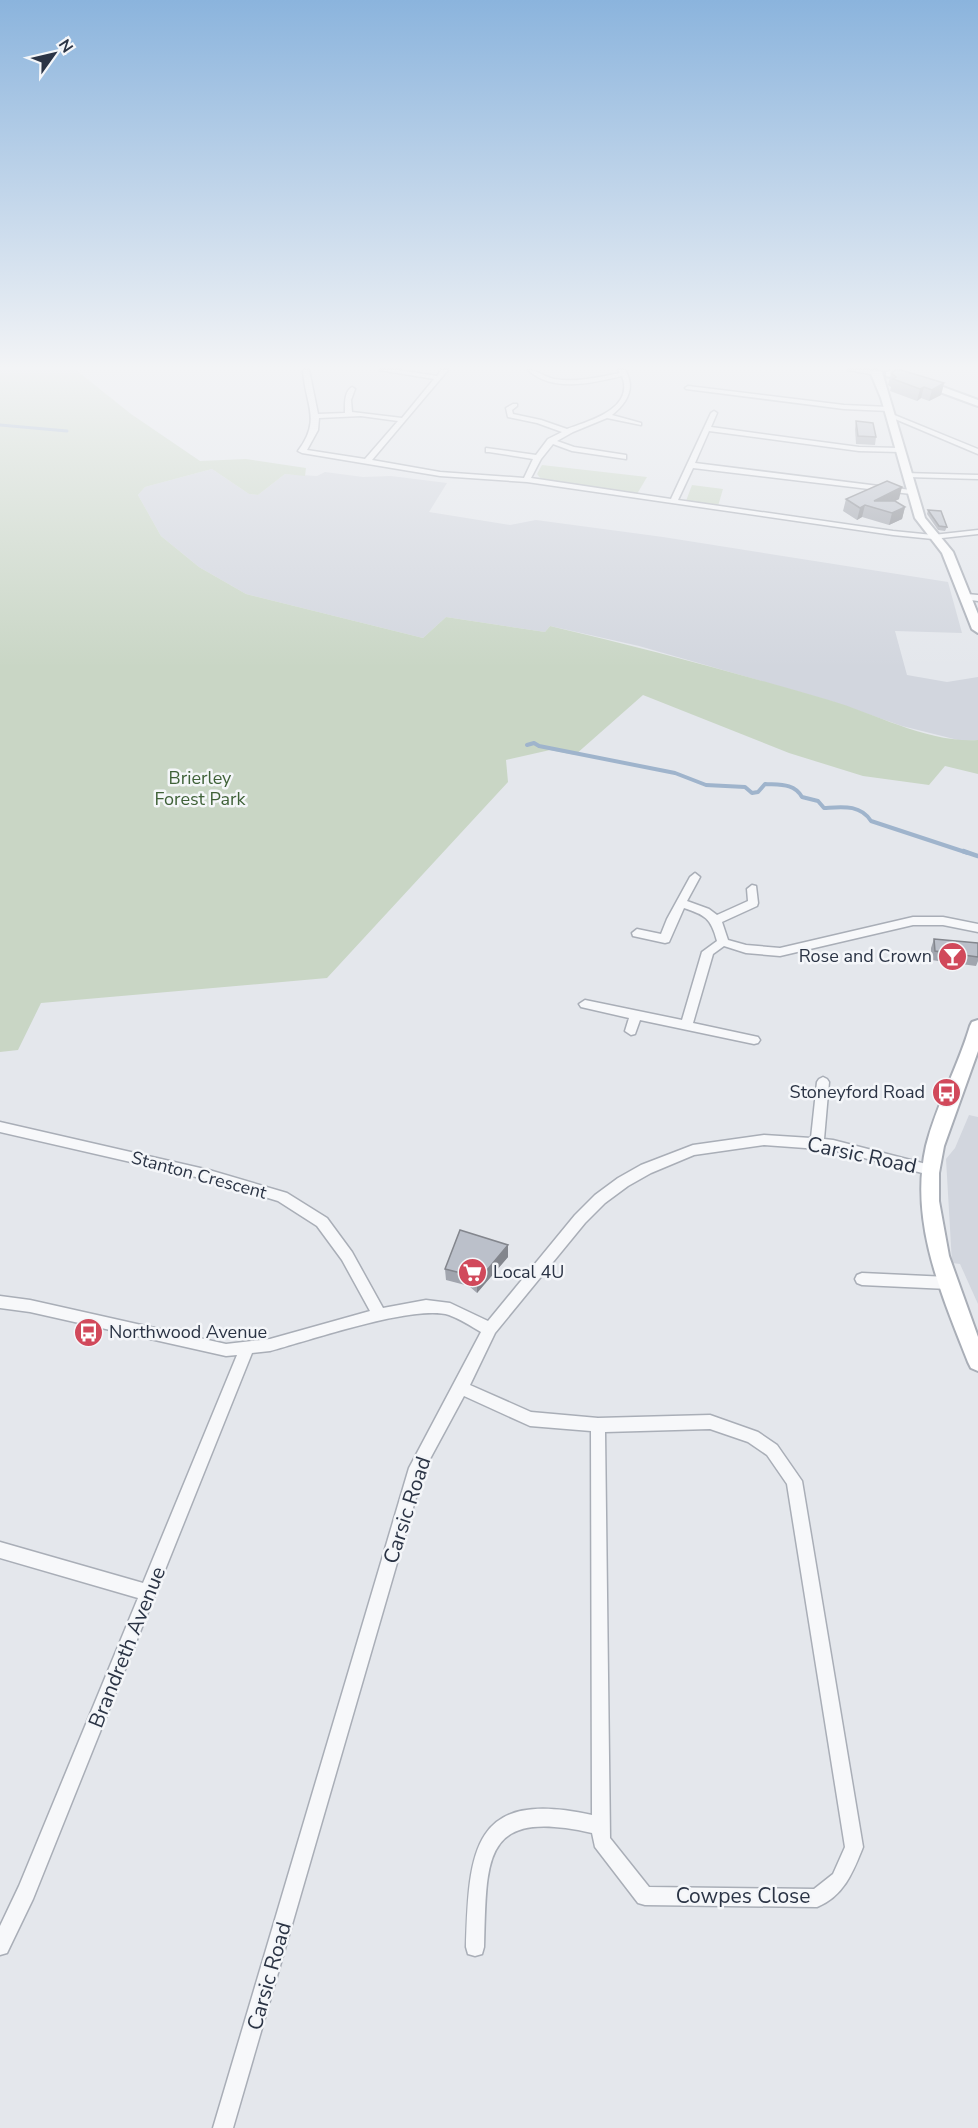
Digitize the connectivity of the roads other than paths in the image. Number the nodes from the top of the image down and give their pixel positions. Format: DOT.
graph roads {
  1 [pos="414,469"];
  2 [pos="532,469"];
  3 [pos="688,469"];
  4 [pos="725,469"];
  5 [pos="905,469"];
  6 [pos="907,476"];
  7 [pos="978,477"];
  8 [pos="527,480"];
  9 [pos="912,492"];
  10 [pos="674,501"];
  11 [pos="978,532"];
  12 [pos="933,537"];
  13 [pos="973,598"];
  14 [pos="978,629"];
  15 [pos="694,877"];
  16 [pos="752,889"];
  17 [pos="681,903"];
  18 [pos="717,920"];
  19 [pos="978,928"];
  20 [pos="637,933"];
  21 [pos="723,942"];
  22 [pos="585,1004"];
  23 [pos="636,1014"];
  24 [pos="687,1025"];
  25 [pos="978,1026"];
  26 [pos="631,1031"];
  27 [pos="754,1040"];
  28 [pos="823,1082"];
  29 [pos="0,1127"];
  30 [pos="816,1143"];
  31 [pos="930,1170"];
  32 [pos="862,1279"];
  33 [pos="948,1283"];
  34 [pos="0,1302"];
  35 [pos="379,1315"];
  36 [pos="490,1329"];
  37 [pos="248,1346"];
  38 [pos="978,1362"];
  39 [pos="461,1388"];
  40 [pos="598,1425"];
  41 [pos="0,1550"];
  42 [pos="149,1593"];
  43 [pos="601,1826"];
  44 [pos="0,1946"];
  45 [pos="475,1947"];
  46 [pos="223,2128"];
  1 -- 8 [label="street"];
  2 -- 8 [label="street"];
  3 -- 10 [label="street"];
  4 -- 9 [label="street"];
  5 -- 6 [label="main road"];
  6 -- 7 [label="street"];
  6 -- 9 [label="main road"];
  8 -- 10 [label="street"];
  9 -- 12 [label="main road"];
  10 -- 12 [label="street"];
  11 -- 12 [label="street"];
  12 -- 13 [label="main road"];
  13 -- 14 [label="main road"];
  15 -- 17 [label="street"];
  16 -- 18 [label="street"];
  17 -- 18 [label="street"];
  17 -- 20 [label="street"];
  18 -- 21 [label="street"];
  19 -- 21 [label="street"];
  21 -- 24 [label="street"];
  22 -- 23 [label="street"];
  23 -- 24 [label="street"];
  23 -- 26 [label="street"];
  24 -- 27 [label="street"];
  25 -- 31 [label="main road"];
  28 -- 30 [label="street"];
  29 -- 35 [label="street, Stanton Crescent"];
  30 -- 31 [label="street, Carsic Road"];
  30 -- 36 [label="street, Carsic Road"];
  31 -- 33 [label="main road"];
  32 -- 33 [label="street"];
  33 -- 38 [label="main road"];
  34 -- 37 [label="street"];
  35 -- 36 [label="street"];
  35 -- 37 [label="street"];
  36 -- 39 [label="street, Carsic Road"];
  37 -- 42 [label="street, Brandreth Avenue"];
  39 -- 40 [label="street, Cowpes Close"];
  39 -- 46 [label="street, Carsic Road"];
  40 -- 43 [label="street, Cowpes Close"];
  40 -- 43 [label="street, Cowpes Close"];
  41 -- 42 [label="street"];
  42 -- 44 [label="street, Brandreth Avenue"];
  43 -- 45 [label="street"];
}
